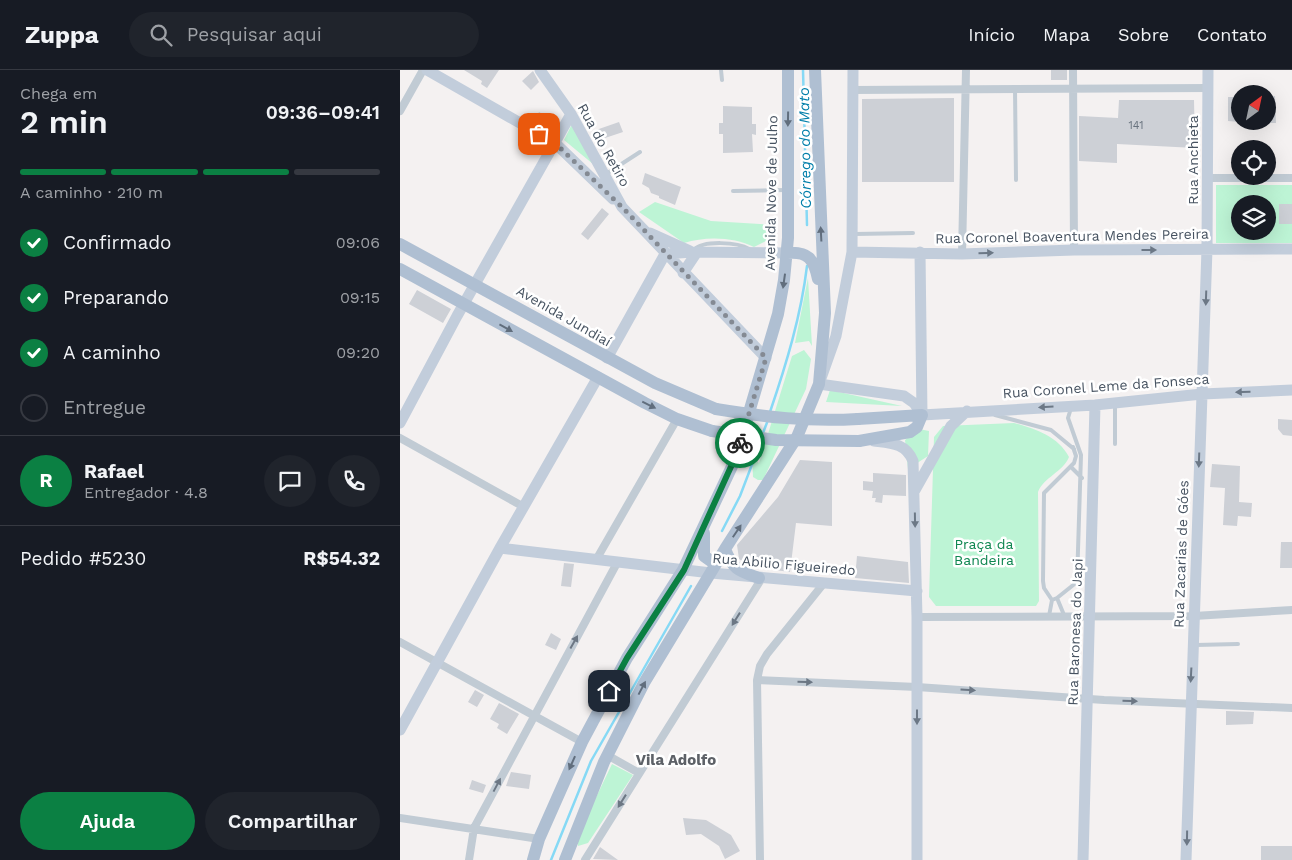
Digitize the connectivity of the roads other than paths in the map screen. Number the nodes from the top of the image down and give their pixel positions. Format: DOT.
graph roads {
  1 [pos="422,70"];
  2 [pos="427,70"];
  3 [pos="540,70"];
  4 [pos="720,70"];
  5 [pos="788,70"];
  6 [pos="814,70"];
  7 [pos="853,70"];
  8 [pos="966,70"];
  9 [pos="1073,70"];
  10 [pos="1208,70"];
  11 [pos="722,80"];
  12 [pos="1073,88"];
  13 [pos="1208,88"];
  14 [pos="966,89"];
  15 [pos="1015,89"];
  16 [pos="853,90"];
  17 [pos="400,111"];
  18 [pos="570,114"];
  19 [pos="555,143"];
  20 [pos="640,152"];
  21 [pos="604,175"];
  22 [pos="1208,178"];
  23 [pos="1292,178"];
  24 [pos="1016,180"];
  25 [pos="787,190"];
  26 [pos="733,191"];
  27 [pos="622,207"];
  28 [pos="646,232"];
  29 [pos="913,233"];
  30 [pos="853,234"];
  31 [pos="400,244"];
  32 [pos="1208,249"];
  33 [pos="1292,249"];
  34 [pos="1074,250"];
  35 [pos="695,252"];
  36 [pos="852,252"];
  37 [pos="920,252"];
  38 [pos="787,253"];
  39 [pos="665,254"];
  40 [pos="962,254"];
  41 [pos="400,269"];
  42 [pos="683,273"];
  43 [pos="475,284"];
  44 [pos="464,304"];
  45 [pos="825,313"];
  46 [pos="607,358"];
  47 [pos="766,358"];
  48 [pos="598,377"];
  49 [pos="819,384"];
  50 [pos="1292,390"];
  51 [pos="1202,394"];
  52 [pos="1115,402"];
  53 [pos="1095,405"];
  54 [pos="1072,406"];
  55 [pos="982,410"];
  56 [pos="968,411"];
  57 [pos="922,415"];
  58 [pos="677,419"];
  59 [pos="400,423"];
  60 [pos="400,438"];
  61 [pos="864,440"];
  62 [pos="1115,444"];
  63 [pos="1073,447"];
  64 [pos="1082,455"];
  65 [pos="1071,467"];
  66 [pos="1082,478"];
  67 [pos="915,490"];
  68 [pos="524,507"];
  69 [pos="704,526"];
  70 [pos="500,548"];
  71 [pos="725,549"];
  72 [pos="596,560"];
  73 [pos="718,561"];
  74 [pos="617,563"];
  75 [pos="684,570"];
  76 [pos="711,573"];
  77 [pos="761,578"];
  78 [pos="824,583"];
  79 [pos="917,591"];
  80 [pos="1055,599"];
  81 [pos="1292,610"];
  82 [pos="1064,615"];
  83 [pos="1049,616"];
  84 [pos="1090,616"];
  85 [pos="1194,616"];
  86 [pos="917,617"];
  87 [pos="400,642"];
  88 [pos="1238,644"];
  89 [pos="1193,645"];
  90 [pos="438,662"];
  91 [pos="757,680"];
  92 [pos="917,687"];
  93 [pos="1088,698"];
  94 [pos="1190,702"];
  95 [pos="1292,708"];
  96 [pos="534,716"];
  97 [pos="400,730"];
  98 [pos="582,742"];
  99 [pos="607,755"];
  100 [pos="639,772"];
  101 [pos="400,818"];
  102 [pos="474,828"];
  103 [pos="539,839"];
  104 [pos="469,860"];
  105 [pos="533,860"];
  106 [pos="565,860"];
  107 [pos="585,860"];
  108 [pos="760,860"];
  109 [pos="917,860"];
  110 [pos="1083,860"];
  111 [pos="1186,860"];
  1 -- 17 [label="street"];
  2 -- 19 [label="street"];
  3 -- 18 [label="street, Rua do Retiro"];
  4 -- 11 [label="lane"];
  5 -- 25 [label="main road, Avenida Nove de Julho, one-way"];
  45 -- 6 [label="main road, one-way"];
  7 -- 16 [label="street"];
  8 -- 14 [label="street"];
  9 -- 12 [label="street"];
  10 -- 13 [label="street, Rua Anchieta"];
  12 -- 13 [label="street"];
  12 -- 15 [label="street"];
  12 -- 34 [label="street"];
  13 -- 22 [label="street, Rua Anchieta"];
  14 -- 15 [label="street"];
  14 -- 16 [label="street"];
  14 -- 40 [label="street"];
  15 -- 24 [label="lane"];
  16 -- 30 [label="street"];
  18 -- 19 [label="street"];
  18 -- 21 [label="street, Rua do Retiro"];
  19 -- 27 [label="street"];
  19 -- 43 [label="street"];
  20 -- 21 [label="lane"];
  21 -- 27 [label="street, Rua do Retiro"];
  22 -- 23 [label="street"];
  22 -- 32 [label="street, Rua Anchieta"];
  25 -- 26 [label="lane"];
  25 -- 38 [label="main road, Avenida Nove de Julho"];
  27 -- 28 [label="street, Rua do Retiro"];
  28 -- 35 [label="street, Rua do Retiro"];
  28 -- 39 [label="street, Rua do Retiro"];
  29 -- 30 [label="lane"];
  30 -- 36 [label="street"];
  31 -- 43 [label="main road, Avenida Jundiaí"];
  32 -- 33 [label="street, Rua Coronel Boaventura Mendes Pereira"];
  34 -- 32 [label="street, Rua Coronel Boaventura Mendes Pereira, one-way"];
  32 -- 51 [label="street, Rua Zacarias de Góes, one-way"];
  40 -- 34 [label="street, Rua Coronel Boaventura Mendes Pereira, one-way"];
  35 -- 38 [label="street"];
  35 -- 39 [label="street"];
  35 -- 42 [label="street"];
  36 -- 37 [label="street, Rua Coronel Boaventura Mendes Pereira"];
  36 -- 49 [label="street"];
  37 -- 40 [label="street, Rua Coronel Boaventura Mendes Pereira"];
  37 -- 57 [label="street"];
  38 -- 45 [label="main road"];
  38 -- 47 [label="main road, Avenida Nove de Julho, one-way"];
  39 -- 42 [label="street, Rua do Retiro"];
  39 -- 46 [label="street"];
  41 -- 44 [label="main road"];
  42 -- 47 [label="street, Rua do Retiro"];
  43 -- 44 [label="street"];
  43 -- 46 [label="main road, Avenida Jundiaí"];
  44 -- 48 [label="main road, one-way"];
  44 -- 59 [label="street"];
  45 -- 49 [label="main road"];
  46 -- 57 [label="main road, Avenida Jundiaí, bridge"];
  47 -- 69 [label="main road, Avenida Nove de Julho"];
  48 -- 58 [label="main road, one-way"];
  48 -- 68 [label="street"];
  49 -- 57 [label="street"];
  71 -- 49 [label="main road, one-way"];
  50 -- 51 [label="street, Rua Coronel Leme da Fonseca, one-way"];
  51 -- 52 [label="street, Rua Coronel Leme da Fonseca"];
  51 -- 85 [label="street, Rua Zacarias de Góes, one-way"];
  52 -- 53 [label="street, Rua Coronel Leme da Fonseca"];
  52 -- 62 [label="lane"];
  53 -- 54 [label="street, Rua Coronel Leme da Fonseca"];
  53 -- 84 [label="street, Rua Baronesa do Japi"];
  54 -- 55 [label="street, Rua Coronel Leme da Fonseca, one-way"];
  54 -- 64 [label="lane"];
  55 -- 56 [label="street, Rua Coronel Leme da Fonseca"];
  55 -- 63 [label="lane"];
  56 -- 57 [label="street, Rua Coronel Leme da Fonseca"];
  56 -- 67 [label="street"];
  57 -- 61 [label="main road"];
  58 -- 61 [label="main road, bridge"];
  58 -- 72 [label="street"];
  60 -- 68 [label="street"];
  61 -- 67 [label="street"];
  63 -- 64 [label="lane"];
  63 -- 65 [label="lane"];
  64 -- 66 [label="lane"];
  65 -- 66 [label="lane"];
  65 -- 80 [label="lane"];
  66 -- 80 [label="lane"];
  67 -- 79 [label="street, one-way"];
  68 -- 70 [label="street"];
  69 -- 73 [label="main road"];
  69 -- 75 [label="main road, Avenida Nove de Julho"];
  70 -- 72 [label="street, Rua Abilio Figueiredo"];
  70 -- 90 [label="street"];
  71 -- 73 [label="main road"];
  71 -- 77 [label="main road"];
  72 -- 74 [label="street, Rua Abilio Figueiredo"];
  73 -- 76 [label="main road"];
  74 -- 75 [label="street, Rua Abilio Figueiredo"];
  96 -- 74 [label="street, one-way"];
  75 -- 76 [label="street, Rua Abilio Figueiredo"];
  75 -- 98 [label="main road, Avenida Nove de Julho"];
  76 -- 77 [label="street, Rua Abilio Figueiredo"];
  99 -- 76 [label="main road, one-way"];
  77 -- 78 [label="street, Rua Abilio Figueiredo"];
  77 -- 100 [label="street, one-way"];
  78 -- 79 [label="street, Rua Abilio Figueiredo"];
  78 -- 91 [label="street"];
  79 -- 86 [label="street"];
  80 -- 82 [label="lane"];
  80 -- 83 [label="lane"];
  81 -- 85 [label="street"];
  82 -- 83 [label="street"];
  82 -- 84 [label="street"];
  83 -- 86 [label="street"];
  84 -- 85 [label="street"];
  84 -- 93 [label="street, Rua Baronesa do Japi"];
  85 -- 89 [label="street, Rua Zacarias de Góes"];
  86 -- 92 [label="street"];
  87 -- 90 [label="street"];
  88 -- 89 [label="lane"];
  89 -- 94 [label="street, Rua Zacarias de Góes, one-way"];
  90 -- 96 [label="street"];
  90 -- 97 [label="street"];
  91 -- 92 [label="street, one-way"];
  91 -- 108 [label="street"];
  92 -- 93 [label="street, one-way"];
  92 -- 109 [label="street, one-way"];
  93 -- 94 [label="street, one-way"];
  93 -- 110 [label="street, Rua Baronesa do Japi"];
  94 -- 95 [label="street"];
  94 -- 111 [label="street, Rua Zacarias de Góes, one-way"];
  96 -- 98 [label="street"];
  102 -- 96 [label="street, one-way"];
  98 -- 103 [label="main road, Avenida Nove de Julho, one-way"];
  99 -- 100 [label="street"];
  99 -- 106 [label="main road"];
  100 -- 107 [label="street, one-way"];
  101 -- 102 [label="street"];
  102 -- 103 [label="street"];
  102 -- 104 [label="street"];
  103 -- 105 [label="main road, Avenida Nove de Julho"];
}
